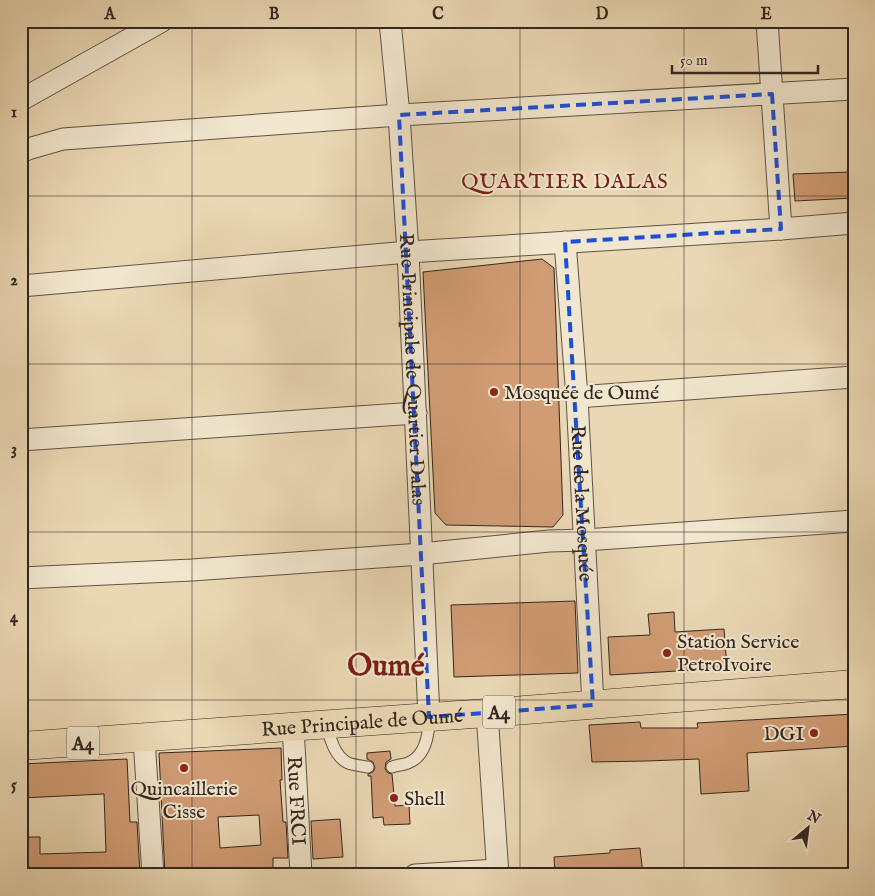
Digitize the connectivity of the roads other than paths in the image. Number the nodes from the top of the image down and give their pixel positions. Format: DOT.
graph roads {
  1 [pos="162,21"];
  2 [pos="390,21"];
  3 [pos="767,21"];
  4 [pos="854,89"];
  5 [pos="772,94"];
  6 [pos="21,100"];
  7 [pos="399,115"];
  8 [pos="21,152"];
  9 [pos="854,223"];
  10 [pos="781,229"];
  11 [pos="565,242"];
  12 [pos="408,252"];
  13 [pos="21,286"];
  14 [pos="854,377"];
  15 [pos="577,397"];
  16 [pos="416,413"];
  17 [pos="21,440"];
  18 [pos="854,521"];
  19 [pos="585,540"];
  20 [pos="421,554"];
  21 [pos="21,578"];
  22 [pos="854,684"];
  23 [pos="593,705"];
  24 [pos="487,713"];
  25 [pos="429,717"];
  26 [pos="327,724"];
  27 [pos="293,726"];
  28 [pos="144,738"];
  29 [pos="21,746"];
  30 [pos="368,767"];
  31 [pos="392,767"];
  32 [pos="498,872"];
  33 [pos="153,875"];
  34 [pos="301,875"];
  35 [pos="415,875"];
  1 -- 6 [label="street"];
  2 -- 7 [label="street, Rue Principale de Quartier Dalas"];
  3 -- 5 [label="street"];
  4 -- 5 [label="street"];
  5 -- 7 [label="street"];
  5 -- 10 [label="street"];
  7 -- 8 [label="street"];
  7 -- 12 [label="street, Rue Principale de Quartier Dalas"];
  9 -- 10 [label="street"];
  10 -- 11 [label="street"];
  11 -- 12 [label="street"];
  11 -- 15 [label="street, Rue de la Mosquée"];
  12 -- 13 [label="street"];
  12 -- 16 [label="street, Rue Principale de Quartier Dalas"];
  14 -- 15 [label="street"];
  15 -- 19 [label="street, Rue de la Mosquée"];
  16 -- 17 [label="street"];
  16 -- 20 [label="street, Rue Principale de Quartier Dalas"];
  18 -- 19 [label="street"];
  19 -- 20 [label="street"];
  19 -- 23 [label="street, Rue de la Mosquée"];
  20 -- 21 [label="street"];
  20 -- 25 [label="street, Rue Principale de Quartier Dalas"];
  22 -- 23 [label="main road, Rue Principale de Oumé / A4"];
  23 -- 24 [label="main road, Rue Principale de Oumé / A4"];
  24 -- 25 [label="main road, Rue Principale de Oumé / A4"];
  24 -- 32 [label="street"];
  25 -- 26 [label="main road, Rue Principale de Oumé / A4"];
  25 -- 31 [label="lane"];
  26 -- 27 [label="main road, Rue Principale de Oumé / A4"];
  26 -- 30 [label="lane"];
  27 -- 28 [label="main road, Rue Principale de Oumé / A4"];
  27 -- 34 [label="street, Rue FRCI"];
  28 -- 29 [label="main road, Rue Principale de Oumé / A4"];
  28 -- 33 [label="street"];
  32 -- 35 [label="street"];
}
